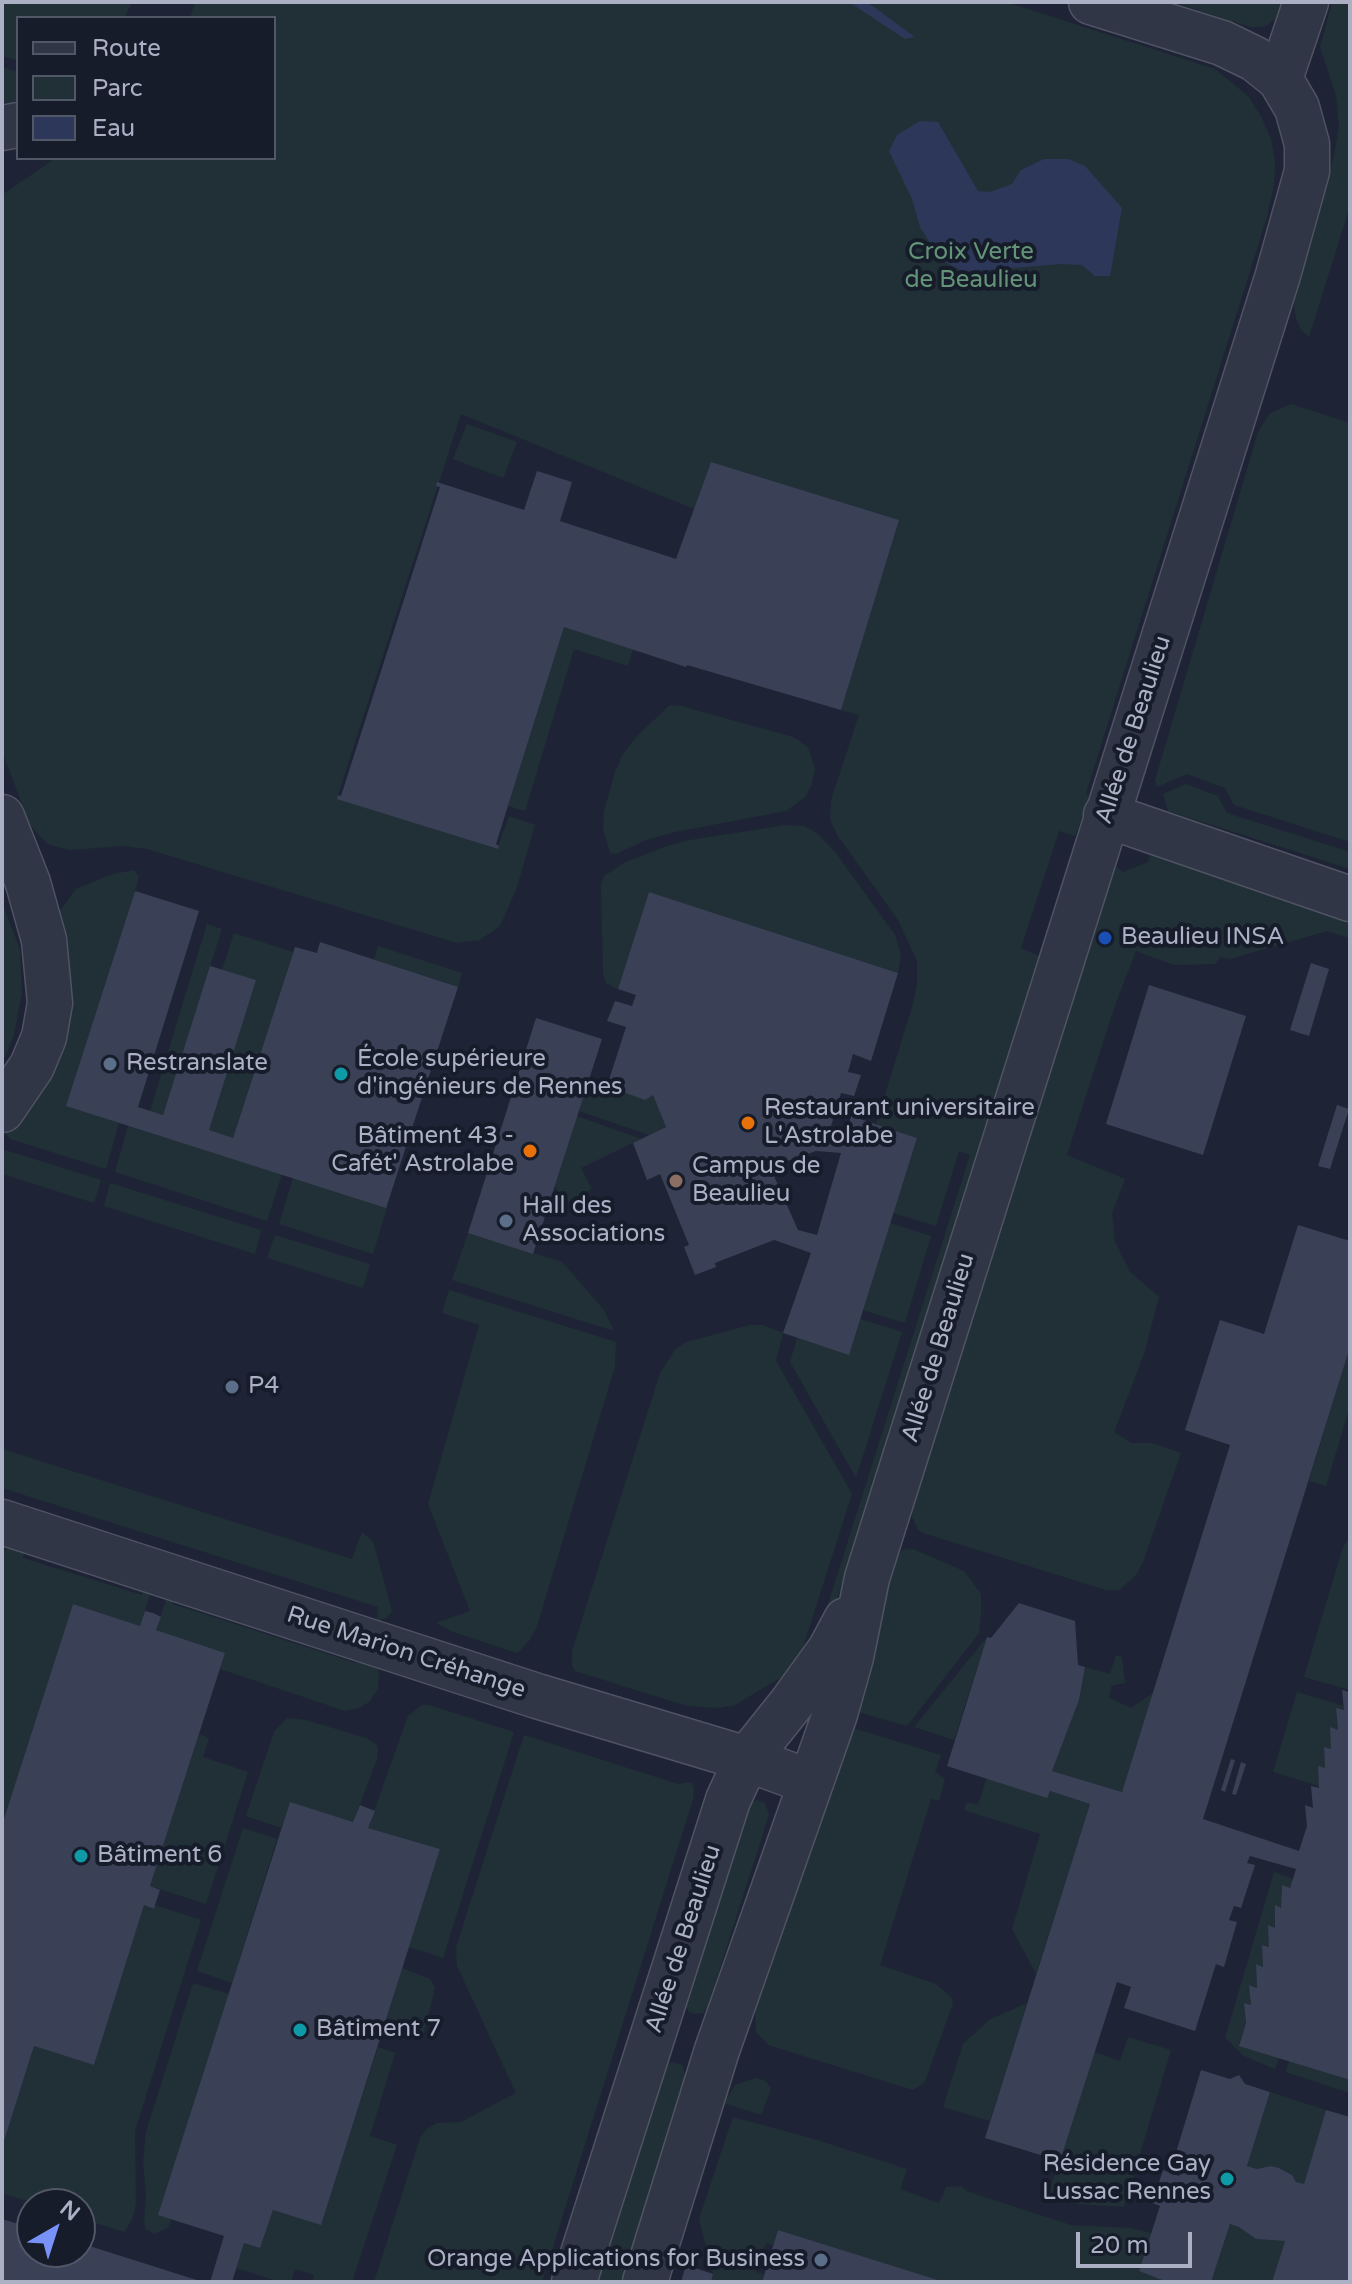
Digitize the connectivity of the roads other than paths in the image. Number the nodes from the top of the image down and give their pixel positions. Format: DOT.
graph roads {
  1 [pos="1091,2"];
  2 [pos="1306,2"];
  3 [pos="1280,79"];
  4 [pos="1106,815"];
  5 [pos="2,817"];
  6 [pos="1350,899"];
  7 [pos="2,1110"];
  8 [pos="2,1522"];
  9 [pos="867,1578"];
  10 [pos="747,1759"];
  11 [pos="810,1782"];
  12 [pos="574,2282"];
  13 [pos="645,2282"];
  1 -- 3 [label="street, Allée de Beaulieu"];
  2 -- 3 [label="street"];
  3 -- 4 [label="street, Allée de Beaulieu"];
  4 -- 6 [label="street"];
  4 -- 9 [label="street, Allée de Beaulieu"];
  5 -- 7 [label="street"];
  8 -- 10 [label="street, Rue Marion Créhange"];
  9 -- 10 [label="street, Allée de Beaulieu"];
  9 -- 11 [label="street, Allée de Beaulieu"];
  10 -- 11 [label="street, Rue Marion Créhange"];
  10 -- 12 [label="street, Allée de Beaulieu"];
  11 -- 13 [label="street, Allée de Beaulieu"];
}
